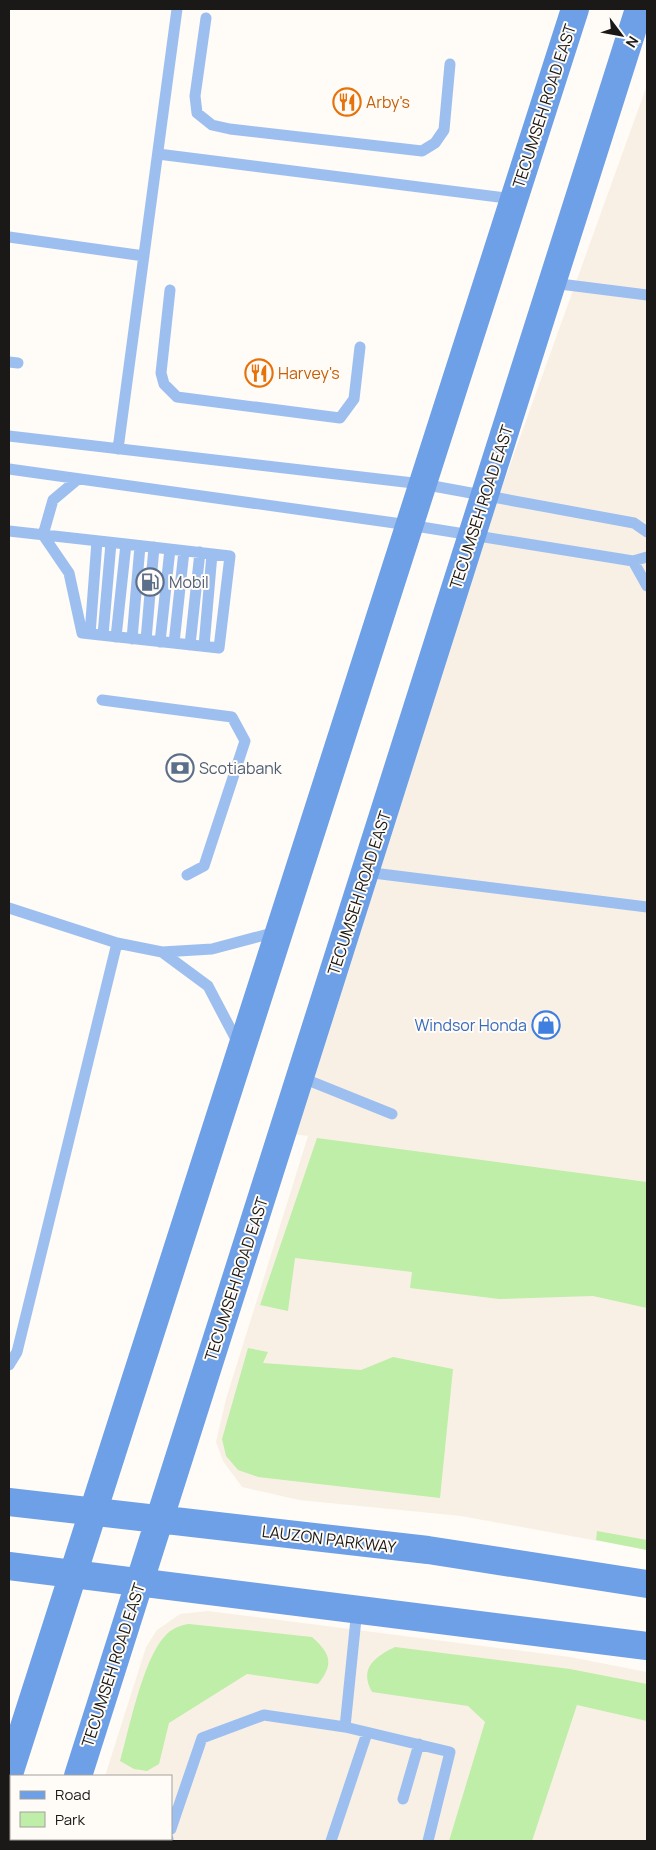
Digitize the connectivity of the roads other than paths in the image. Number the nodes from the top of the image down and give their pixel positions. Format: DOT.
graph roads {
  1 [pos="177,9"];
  2 [pos="575,9"];
  3 [pos="639,9"];
  4 [pos="206,18"];
  5 [pos="450,64"];
  6 [pos="158,154"];
  7 [pos="514,199"];
  8 [pos="9,237"];
  9 [pos="144,256"];
  10 [pos="552,282"];
  11 [pos="170,290"];
  12 [pos="647,295"];
  13 [pos="360,347"];
  14 [pos="9,436"];
  15 [pos="118,448"];
  16 [pos="9,469"];
  17 [pos="78,479"];
  18 [pos="422,484"];
  19 [pos="484,496"];
  20 [pos="409,525"];
  21 [pos="9,531"];
  22 [pos="647,532"];
  23 [pos="42,535"];
  24 [pos="472,535"];
  25 [pos="97,541"];
  26 [pos="111,542"];
  27 [pos="126,544"];
  28 [pos="140,546"];
  29 [pos="154,547"];
  30 [pos="170,549"];
  31 [pos="184,551"];
  32 [pos="200,552"];
  33 [pos="212,554"];
  34 [pos="647,557"];
  35 [pos="633,561"];
  36 [pos="647,586"];
  37 [pos="90,634"];
  38 [pos="103,635"];
  39 [pos="116,637"];
  40 [pos="132,639"];
  41 [pos="146,640"];
  42 [pos="160,642"];
  43 [pos="174,643"];
  44 [pos="190,645"];
  45 [pos="204,646"];
  46 [pos="102,700"];
  47 [pos="365,872"];
  48 [pos="186,876"];
  49 [pos="647,907"];
  50 [pos="9,908"];
  51 [pos="278,932"];
  52 [pos="117,943"];
  53 [pos="162,952"];
  54 [pos="241,1048"];
  55 [pos="300,1077"];
  56 [pos="392,1114"];
  57 [pos="9,1364"];
  58 [pos="9,1502"];
  59 [pos="92,1512"];
  60 [pos="160,1519"];
  61 [pos="9,1566"];
  62 [pos="72,1573"];
  63 [pos="140,1582"];
  64 [pos="647,1584"];
  65 [pos="357,1609"];
  66 [pos="647,1646"];
  67 [pos="345,1728"];
  68 [pos="367,1733"];
  69 [pos="14,1743"];
  70 [pos="419,1744"];
  71 [pos="9,1774"];
  72 [pos="78,1775"];
  73 [pos="404,1799"];
  74 [pos="173,1813"];
  75 [pos="331,1841"];
  76 [pos="428,1841"];
  1 -- 6 [label="lane"];
  2 -- 7 [label="main road, TECUMSEH ROAD EAST"];
  3 -- 10 [label="main road, TECUMSEH ROAD EAST"];
  4 -- 5 [label="lane"];
  6 -- 7 [label="lane"];
  6 -- 9 [label="lane"];
  7 -- 18 [label="main road, TECUMSEH ROAD EAST"];
  8 -- 9 [label="lane"];
  9 -- 15 [label="lane"];
  10 -- 12 [label="lane"];
  10 -- 19 [label="main road, TECUMSEH ROAD EAST"];
  11 -- 13 [label="lane"];
  14 -- 15 [label="lane"];
  15 -- 18 [label="lane"];
  16 -- 17 [label="lane"];
  17 -- 20 [label="lane"];
  17 -- 23 [label="lane"];
  18 -- 19 [label="lane"];
  18 -- 20 [label="main road, TECUMSEH ROAD EAST"];
  19 -- 22 [label="lane"];
  19 -- 24 [label="main road, TECUMSEH ROAD EAST"];
  20 -- 24 [label="lane"];
  20 -- 51 [label="main road, TECUMSEH ROAD EAST"];
  21 -- 23 [label="lane"];
  23 -- 25 [label="lane"];
  23 -- 37 [label="lane"];
  24 -- 35 [label="lane"];
  24 -- 47 [label="main road, TECUMSEH ROAD EAST"];
  25 -- 26 [label="lane"];
  25 -- 37 [label="lane"];
  26 -- 27 [label="lane"];
  26 -- 38 [label="lane"];
  27 -- 28 [label="lane"];
  27 -- 39 [label="lane"];
  28 -- 29 [label="lane"];
  28 -- 40 [label="lane"];
  29 -- 30 [label="lane"];
  29 -- 41 [label="lane"];
  30 -- 31 [label="lane"];
  30 -- 42 [label="lane"];
  31 -- 32 [label="lane"];
  31 -- 43 [label="lane"];
  32 -- 33 [label="lane"];
  32 -- 44 [label="lane"];
  33 -- 45 [label="lane"];
  33 -- 45 [label="lane"];
  34 -- 35 [label="lane"];
  35 -- 36 [label="lane"];
  37 -- 38 [label="lane"];
  38 -- 39 [label="lane"];
  39 -- 40 [label="lane"];
  40 -- 41 [label="lane"];
  41 -- 42 [label="lane"];
  42 -- 43 [label="lane"];
  43 -- 44 [label="lane"];
  44 -- 45 [label="lane"];
  46 -- 48 [label="lane"];
  47 -- 49 [label="lane"];
  47 -- 55 [label="main road, TECUMSEH ROAD EAST"];
  50 -- 52 [label="lane"];
  51 -- 53 [label="lane"];
  51 -- 54 [label="main road, TECUMSEH ROAD EAST"];
  52 -- 53 [label="lane"];
  52 -- 57 [label="lane"];
  53 -- 54 [label="lane"];
  54 -- 59 [label="main road, TECUMSEH ROAD EAST"];
  55 -- 56 [label="lane"];
  55 -- 60 [label="main road, TECUMSEH ROAD EAST"];
  58 -- 59 [label="main road, LAUZON PARKWAY"];
  59 -- 60 [label="main road, LAUZON PARKWAY"];
  59 -- 62 [label="main road, TECUMSEH ROAD EAST"];
  60 -- 63 [label="main road, TECUMSEH ROAD EAST"];
  60 -- 64 [label="main road, LAUZON PARKWAY"];
  61 -- 62 [label="main road"];
  62 -- 63 [label="main road"];
  62 -- 69 [label="main road, TECUMSEH ROAD EAST"];
  63 -- 65 [label="main road"];
  63 -- 72 [label="main road, TECUMSEH ROAD EAST"];
  65 -- 66 [label="main road"];
  65 -- 67 [label="lane"];
  67 -- 68 [label="lane"];
  67 -- 74 [label="lane"];
  68 -- 70 [label="lane"];
  68 -- 75 [label="lane"];
  69 -- 71 [label="main road, TECUMSEH ROAD EAST"];
  70 -- 73 [label="lane"];
  70 -- 76 [label="lane"];
}
